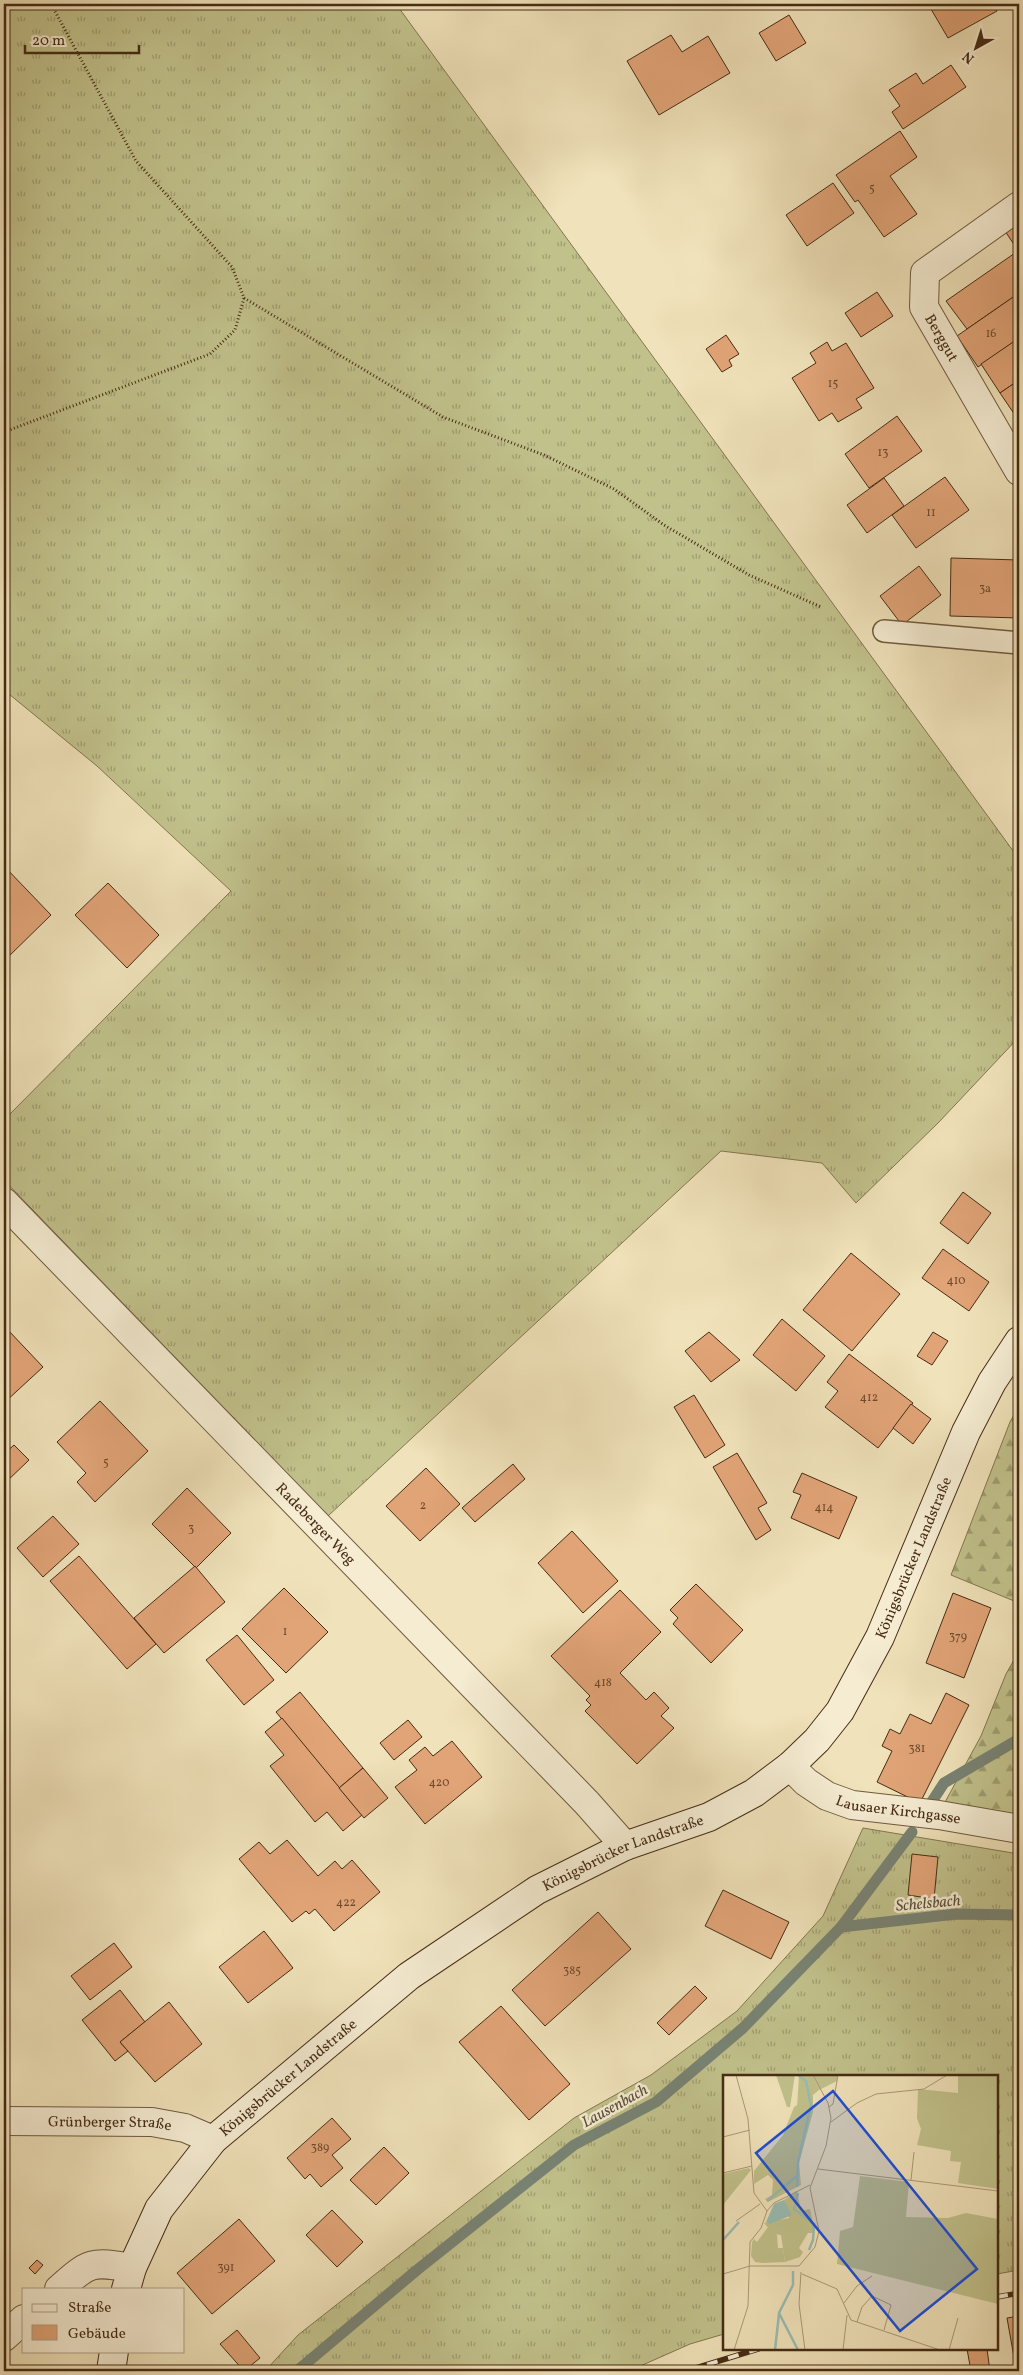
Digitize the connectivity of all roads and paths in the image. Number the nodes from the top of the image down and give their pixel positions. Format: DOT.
graph roads {
  1 [pos="51,4"];
  2 [pos="1019,206"];
  3 [pos="244,298"];
  4 [pos="4,432"];
  5 [pos="1019,472"];
  6 [pos="821,607"];
  7 [pos="884,631"];
  8 [pos="1019,643"];
  9 [pos="4,1202"];
  10 [pos="1019,1341"];
  11 [pos="790,1766"];
  12 [pos="1019,1829"];
  13 [pos="625,1846"];
  14 [pos="4,2121"];
  15 [pos="213,2140"];
  16 [pos="129,2278"];
  17 [pos="60,2288"];
  18 [pos="22,2321"];
  19 [pos="4,2337"];
  20 [pos="114,2352"];
  21 [pos="111,2371"];
  1 -- 3 [label="path"];
  2 -- 5 [label="street, Berggut"];
  3 -- 4 [label="path"];
  3 -- 6 [label="path"];
  7 -- 8 [label="lane"];
  9 -- 13 [label="street, Radeberger Weg"];
  10 -- 11 [label="street, Königsbrücker Landstraße"];
  11 -- 12 [label="street, Lausaer Kirchgasse"];
  11 -- 13 [label="street, Königsbrücker Landstraße"];
  13 -- 15 [label="street, Königsbrücker Landstraße"];
  14 -- 15 [label="street, Grünberger Straße"];
  15 -- 16 [label="street, Königsbrücker Landstraße"];
  16 -- 17 [label="street"];
  18 -- 19 [label="street"];
  20 -- 21 [label="street"];
}
